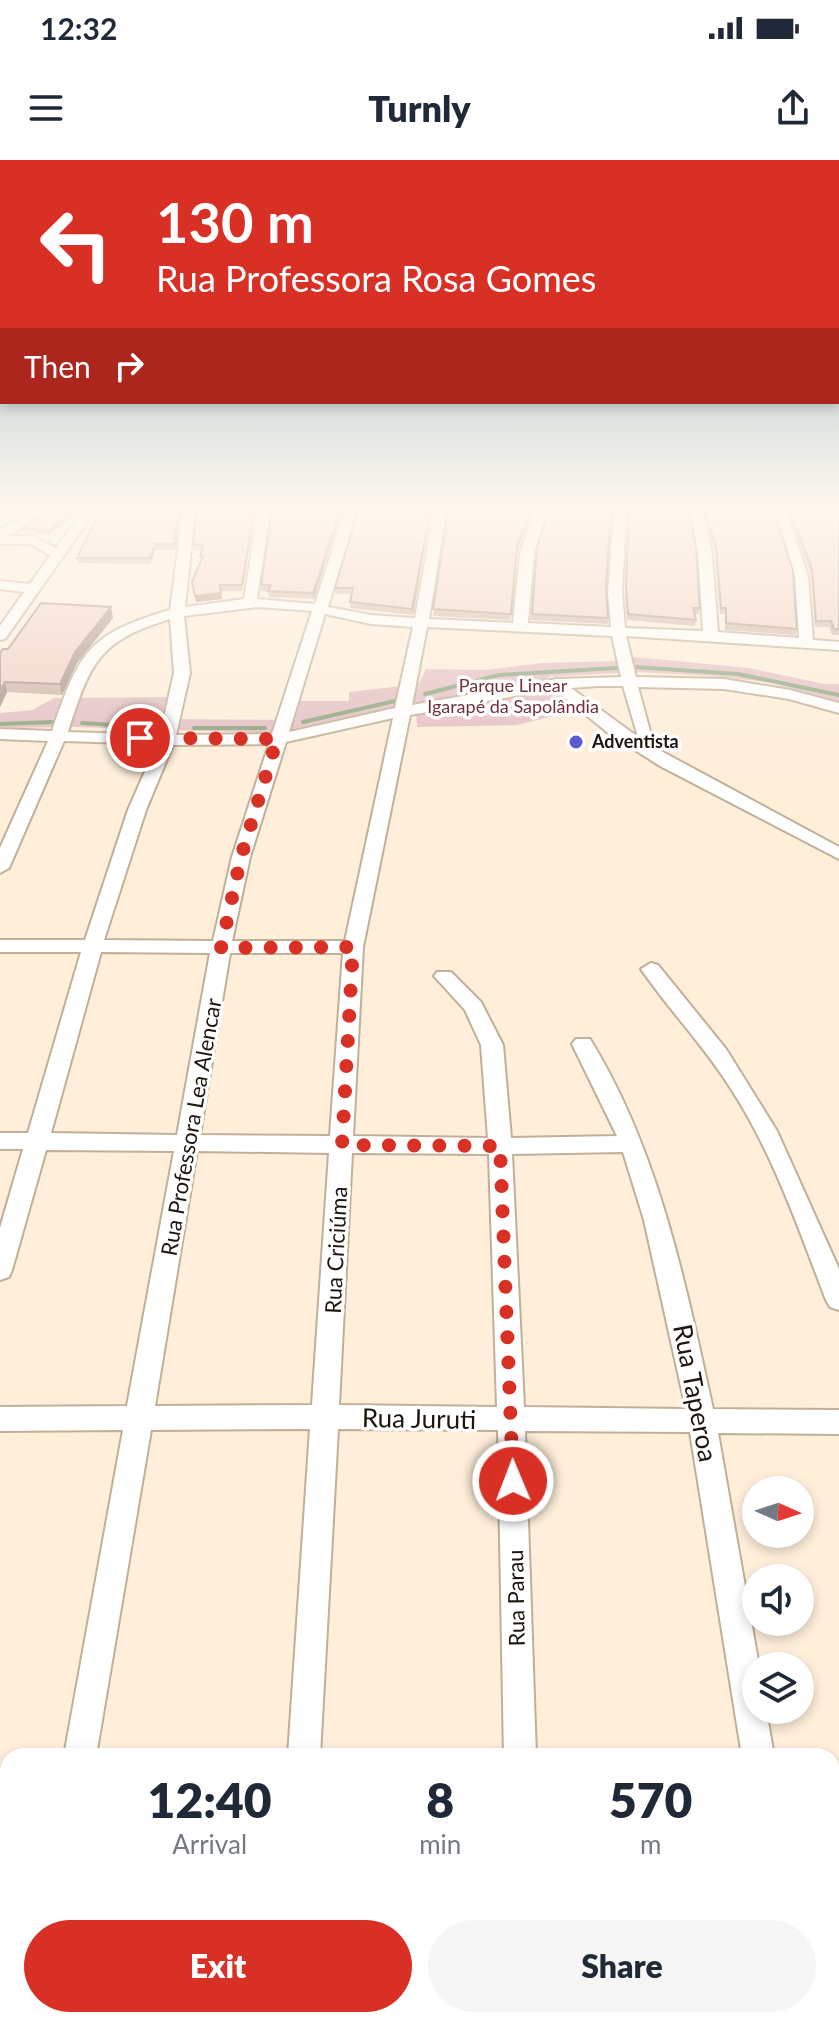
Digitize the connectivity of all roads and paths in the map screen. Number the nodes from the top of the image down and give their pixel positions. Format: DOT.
graph roads {
  1 [pos="28,598"];
  2 [pos="179,598"];
  3 [pos="251,598"];
  4 [pos="325,598"];
  5 [pos="425,598"];
  6 [pos="523,598"];
  7 [pos="615,598"];
  8 [pos="708,598"];
  9 [pos="807,598"];
  10 [pos="250,603"];
  11 [pos="322,608"];
  12 [pos="177,614"];
  13 [pos="421,624"];
  14 [pos="520,629"];
  15 [pos="619,633"];
  16 [pos="0,636"];
  17 [pos="711,636"];
  18 [pos="806,643"];
  19 [pos="839,646"];
  20 [pos="630,681"];
  21 [pos="557,684"];
  22 [pos="839,708"];
  23 [pos="404,711"];
  24 [pos="0,734"];
  25 [pos="59,734"];
  26 [pos="277,739"];
  27 [pos="167,740"];
  28 [pos="655,754"];
  29 [pos="839,854"];
  30 [pos="0,868"];
  31 [pos="0,946"];
  32 [pos="353,947"];
  33 [pos="93,948"];
  34 [pos="221,948"];
  35 [pos="651,969"];
  36 [pos="444,976"];
  37 [pos="583,1044"];
  38 [pos="0,1141"];
  39 [pos="37,1141"];
  40 [pos="189,1142"];
  41 [pos="632,1144"];
  42 [pos="342,1145"];
  43 [pos="500,1146"];
  44 [pos="0,1270"];
  45 [pos="839,1300"];
  46 [pos="327,1417"];
  47 [pos="0,1419"];
  48 [pos="511,1420"];
  49 [pos="702,1420"];
  50 [pos="139,1421"];
  51 [pos="839,1422"];
  52 [pos="81,1748"];
  53 [pos="305,1748"];
  54 [pos="520,1748"];
  55 [pos="757,1748"];
  1 -- 16 [label="street"];
  2 -- 12 [label="street"];
  3 -- 10 [label="street"];
  4 -- 11 [label="street, Rua Professora Lea Alencar"];
  5 -- 13 [label="street, Rua Criciúma"];
  6 -- 14 [label="street"];
  7 -- 15 [label="street"];
  8 -- 17 [label="street"];
  9 -- 18 [label="street"];
  10 -- 11 [label="street"];
  10 -- 12 [label="street"];
  11 -- 13 [label="street"];
  11 -- 26 [label="street, Rua Professora Lea Alencar"];
  12 -- 25 [label="street"];
  12 -- 27 [label="street"];
  13 -- 14 [label="street"];
  13 -- 23 [label="street, Rua Criciúma"];
  14 -- 15 [label="street"];
  15 -- 17 [label="street"];
  15 -- 20 [label="street"];
  17 -- 18 [label="street"];
  18 -- 19 [label="street"];
  20 -- 21 [label="street"];
  20 -- 22 [label="street"];
  20 -- 28 [label="street"];
  21 -- 23 [label="street"];
  21 -- 28 [label="street"];
  23 -- 26 [label="street"];
  23 -- 32 [label="street, Rua Criciúma"];
  24 -- 25 [label="street"];
  25 -- 27 [label="street"];
  25 -- 30 [label="street"];
  26 -- 27 [label="street"];
  26 -- 34 [label="street, Rua Professora Lea Alencar"];
  27 -- 33 [label="street"];
  28 -- 29 [label="street"];
  31 -- 33 [label="street"];
  32 -- 34 [label="street"];
  32 -- 42 [label="street, Rua Criciúma"];
  33 -- 34 [label="street"];
  33 -- 39 [label="street"];
  34 -- 40 [label="street, Rua Professora Lea Alencar"];
  35 -- 45 [label="street"];
  36 -- 43 [label="street, Rua Parau"];
  37 -- 41 [label="street, Rua Taperoa"];
  38 -- 39 [label="street"];
  39 -- 40 [label="street"];
  39 -- 44 [label="street"];
  40 -- 42 [label="street"];
  40 -- 50 [label="street, Rua Professora Lea Alencar"];
  41 -- 43 [label="street"];
  41 -- 49 [label="street, Rua Taperoa"];
  42 -- 43 [label="street"];
  42 -- 46 [label="street, Rua Criciúma"];
  43 -- 48 [label="street, Rua Parau"];
  46 -- 48 [label="street, Rua Juruti"];
  46 -- 50 [label="street, Rua Juruti"];
  46 -- 53 [label="street, Rua Criciúma"];
  47 -- 50 [label="street, Rua Juruti"];
  48 -- 49 [label="street, Rua Juruti"];
  48 -- 54 [label="street, Rua Parau"];
  49 -- 51 [label="street, Rua Juruti"];
  49 -- 55 [label="street, Rua Taperoa"];
  50 -- 52 [label="street, Rua Professora Lea Alencar"];
}
